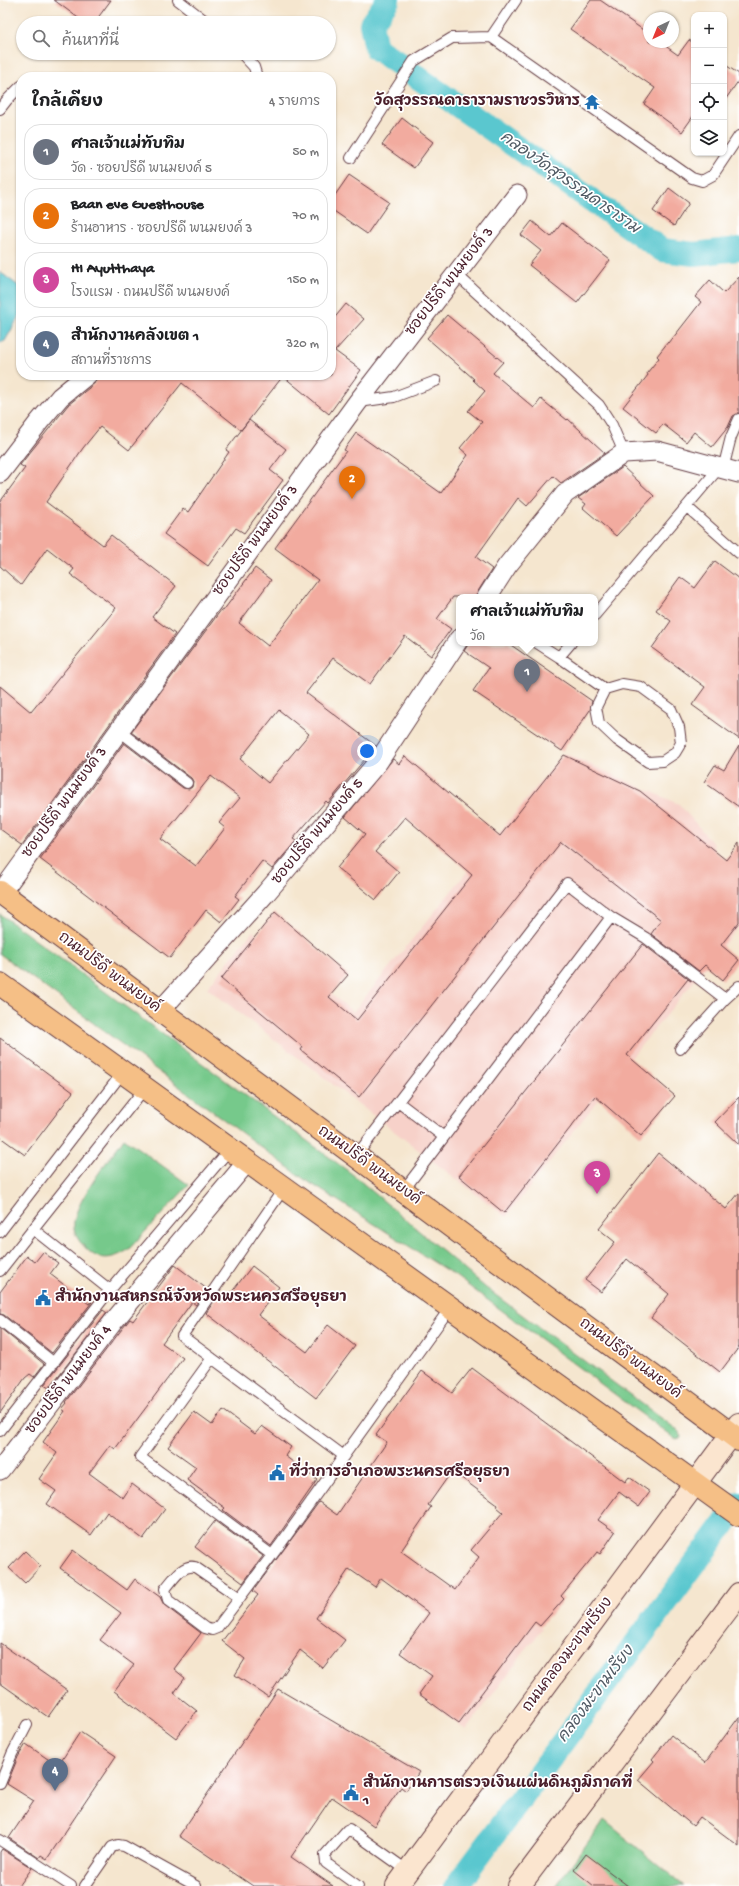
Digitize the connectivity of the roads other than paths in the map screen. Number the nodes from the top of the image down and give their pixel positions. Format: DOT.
graph roads {
  1 [pos="178,0"];
  2 [pos="516,0"];
  3 [pos="199,16"];
  4 [pos="491,38"];
  5 [pos="248,60"];
  6 [pos="256,72"];
  7 [pos="16,91"];
  8 [pos="0,109"];
  9 [pos="739,136"];
  10 [pos="351,158"];
  11 [pos="517,195"];
  12 [pos="456,274"];
  13 [pos="81,380"];
  14 [pos="436,381"];
  15 [pos="357,402"];
  16 [pos="739,419"];
  17 [pos="624,454"];
  18 [pos="727,470"];
  19 [pos="0,473"];
  20 [pos="687,506"];
  21 [pos="739,553"];
  22 [pos="489,594"];
  23 [pos="598,611"];
  24 [pos="456,644"];
  25 [pos="542,646"];
  26 [pos="568,646"];
  27 [pos="559,656"];
  28 [pos="605,689"];
  29 [pos="118,730"];
  30 [pos="187,783"];
  31 [pos="0,893"];
  32 [pos="611,917"];
  33 [pos="0,984"];
  34 [pos="739,986"];
  35 [pos="725,999"];
  36 [pos="160,1011"];
  37 [pos="680,1050"];
  38 [pos="122,1072"];
  39 [pos="145,1088"];
  40 [pos="398,1102"];
  41 [pos="444,1137"];
  42 [pos="238,1155"];
  43 [pos="356,1156"];
  44 [pos="284,1188"];
  45 [pos="403,1191"];
  46 [pos="34,1229"];
  47 [pos="0,1232"];
  48 [pos="0,1271"];
  49 [pos="110,1290"];
  50 [pos="450,1308"];
  51 [pos="0,1320"];
  52 [pos="212,1358"];
  53 [pos="54,1363"];
  54 [pos="0,1431"];
  55 [pos="736,1432"];
  56 [pos="344,1456"];
  57 [pos="0,1470"];
  58 [pos="695,1483"];
  59 [pos="739,1515"];
  60 [pos="272,1555"];
  61 [pos="739,1594"];
  62 [pos="240,1598"];
  63 [pos="27,1725"];
  64 [pos="0,1784"];
  65 [pos="0,1840"];
  66 [pos="402,1878"];
  67 [pos="70,1886"];
  68 [pos="85,1886"];
  69 [pos="196,1886"];
  70 [pos="358,1886"];
  71 [pos="519,1886"];
  1 -- 3 [label="lane"];
  2 -- 4 [label="lane"];
  4 -- 9 [label="lane"];
  4 -- 10 [label="lane"];
  5 -- 6 [label="lane"];
  7 -- 8 [label="lane"];
  11 -- 12 [label="street, ซอยปรีดี พนมยงค์ 3"];
  12 -- 15 [label="street, ซอยปรีดี พนมยงค์ 3"];
  12 -- 17 [label="lane"];
  13 -- 19 [label="street"];
  14 -- 15 [label="lane"];
  15 -- 29 [label="street, ซอยปรีดี พนมยงค์ 3"];
  16 -- 18 [label="lane"];
  17 -- 18 [label="street"];
  17 -- 22 [label="street"];
  18 -- 20 [label="lane"];
  20 -- 21 [label="lane"];
  20 -- 23 [label="lane"];
  24 -- 36 [label="street, ซอยปรีดี พนมยงค์ 5"];
  25 -- 27 [label="lane"];
  26 -- 27 [label="lane"];
  27 -- 28 [label="lane"];
  28 -- 28 [label="lane"];
  29 -- 30 [label="lane"];
  29 -- 31 [label="street, ซอยปรีดี พนมยงค์ 3"];
  31 -- 36 [label="main road, ถนนปรีดี พนมยงค์"];
  32 -- 35 [label="lane"];
  32 -- 40 [label="lane"];
  32 -- 41 [label="lane"];
  33 -- 38 [label="main road"];
  34 -- 35 [label="lane"];
  35 -- 37 [label="lane"];
  36 -- 43 [label="main road, ถนนปรีดี พนมยงค์"];
  38 -- 39 [label="main road"];
  38 -- 47 [label="lane"];
  39 -- 42 [label="main road"];
  39 -- 46 [label="lane"];
  40 -- 41 [label="lane"];
  40 -- 43 [label="lane"];
  41 -- 45 [label="lane"];
  42 -- 44 [label="main road"];
  42 -- 49 [label="lane"];
  42 -- 57 [label="street, ซอยปรีดี พนมยงค์ 4"];
  43 -- 45 [label="main road, ถนนปรีดี พนมยงค์"];
  44 -- 50 [label="main road"];
  44 -- 52 [label="lane"];
  45 -- 55 [label="main road, ถนนปรีดี พนมยงค์"];
  46 -- 48 [label="lane"];
  46 -- 49 [label="lane"];
  49 -- 53 [label="lane"];
  50 -- 56 [label="lane"];
  50 -- 58 [label="main road"];
  51 -- 53 [label="lane"];
  52 -- 56 [label="lane"];
  52 -- 60 [label="lane"];
  53 -- 54 [label="lane"];
  55 -- 58 [label="street, ถนนคลองมะขามเรียง"];
  56 -- 60 [label="lane"];
  58 -- 59 [label="main road"];
  58 -- 66 [label="street, ถนนคลองมะขามเรียง"];
  60 -- 62 [label="lane"];
  61 -- 71 [label="street"];
  62 -- 62 [label="lane"];
  63 -- 64 [label="lane"];
  65 -- 67 [label="lane"];
  66 -- 70 [label="lane"];
  68 -- 69 [label="lane"];
}
